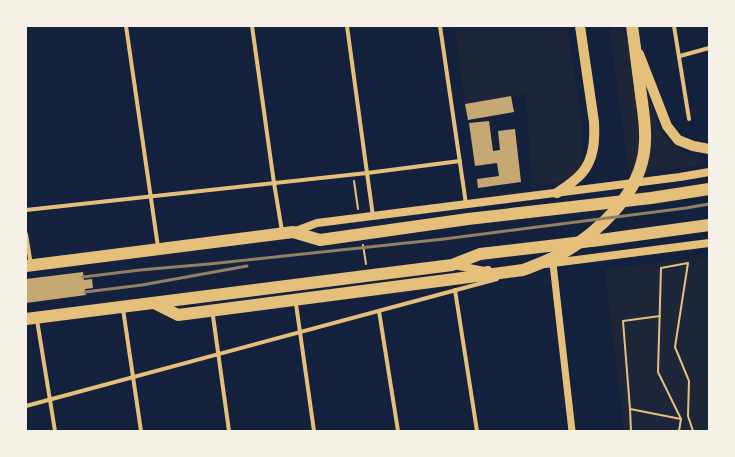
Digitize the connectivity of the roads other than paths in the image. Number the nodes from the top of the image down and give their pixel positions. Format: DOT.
graph roads {
  1 [pos="126,26"];
  2 [pos="252,26"];
  3 [pos="347,26"];
  4 [pos="440,26"];
  5 [pos="580,26"];
  6 [pos="628,26"];
  7 [pos="632,26"];
  8 [pos="674,26"];
  9 [pos="709,48"];
  10 [pos="680,56"];
  11 [pos="689,119"];
  12 [pos="709,148"];
  13 [pos="460,162"];
  14 [pos="709,172"];
  15 [pos="367,173"];
  16 [pos="274,183"];
  17 [pos="709,189"];
  18 [pos="557,193"];
  19 [pos="151,196"];
  20 [pos="466,204"];
  21 [pos="26,210"];
  22 [pos="373,216"];
  23 [pos="709,225"];
  24 [pos="288,233"];
  25 [pos="26,234"];
  26 [pos="709,243"];
  27 [pos="158,249"];
  28 [pos="553,264"];
  29 [pos="452,265"];
  30 [pos="28,266"];
  31 [pos="455,290"];
  32 [pos="152,303"];
  33 [pos="296,304"];
  34 [pos="123,307"];
  35 [pos="379,311"];
  36 [pos="213,316"];
  37 [pos="31,318"];
  38 [pos="300,332"];
  39 [pos="218,354"];
  40 [pos="133,377"];
  41 [pos="51,399"];
  42 [pos="26,406"];
  43 [pos="55,431"];
  44 [pos="141,431"];
  45 [pos="229,431"];
  46 [pos="314,431"];
  47 [pos="398,431"];
  48 [pos="477,431"];
  49 [pos="572,431"];
  1 -- 19 [label="street"];
  2 -- 16 [label="street"];
  3 -- 15 [label="street"];
  4 -- 13 [label="street"];
  5 -- 18 [label="main road"];
  6 -- 12 [label="main road"];
  7 -- 32 [label="highway"];
  8 -- 10 [label="street"];
  9 -- 10 [label="street"];
  10 -- 11 [label="street"];
  13 -- 15 [label="street"];
  13 -- 20 [label="street"];
  14 -- 18 [label="main road"];
  15 -- 16 [label="street"];
  15 -- 22 [label="street"];
  16 -- 19 [label="street"];
  16 -- 24 [label="street"];
  17 -- 24 [label="highway"];
  18 -- 20 [label="main road"];
  19 -- 21 [label="street"];
  19 -- 27 [label="street"];
  20 -- 22 [label="main road"];
  22 -- 24 [label="main road"];
  23 -- 29 [label="highway"];
  24 -- 27 [label="highway"];
  25 -- 30 [label="street"];
  26 -- 28 [label="main road"];
  27 -- 30 [label="highway"];
  28 -- 29 [label="main road"];
  28 -- 31 [label="street"];
  28 -- 49 [label="street"];
  29 -- 32 [label="highway"];
  31 -- 35 [label="street"];
  31 -- 48 [label="street"];
  32 -- 34 [label="highway"];
  33 -- 38 [label="street"];
  34 -- 37 [label="highway"];
  34 -- 40 [label="street"];
  35 -- 38 [label="street"];
  35 -- 47 [label="street"];
  36 -- 39 [label="street"];
  37 -- 41 [label="street"];
  38 -- 39 [label="street"];
  38 -- 46 [label="street"];
  39 -- 40 [label="street"];
  39 -- 45 [label="street"];
  40 -- 41 [label="street"];
  40 -- 44 [label="street"];
  41 -- 42 [label="street"];
  41 -- 43 [label="street"];
}
